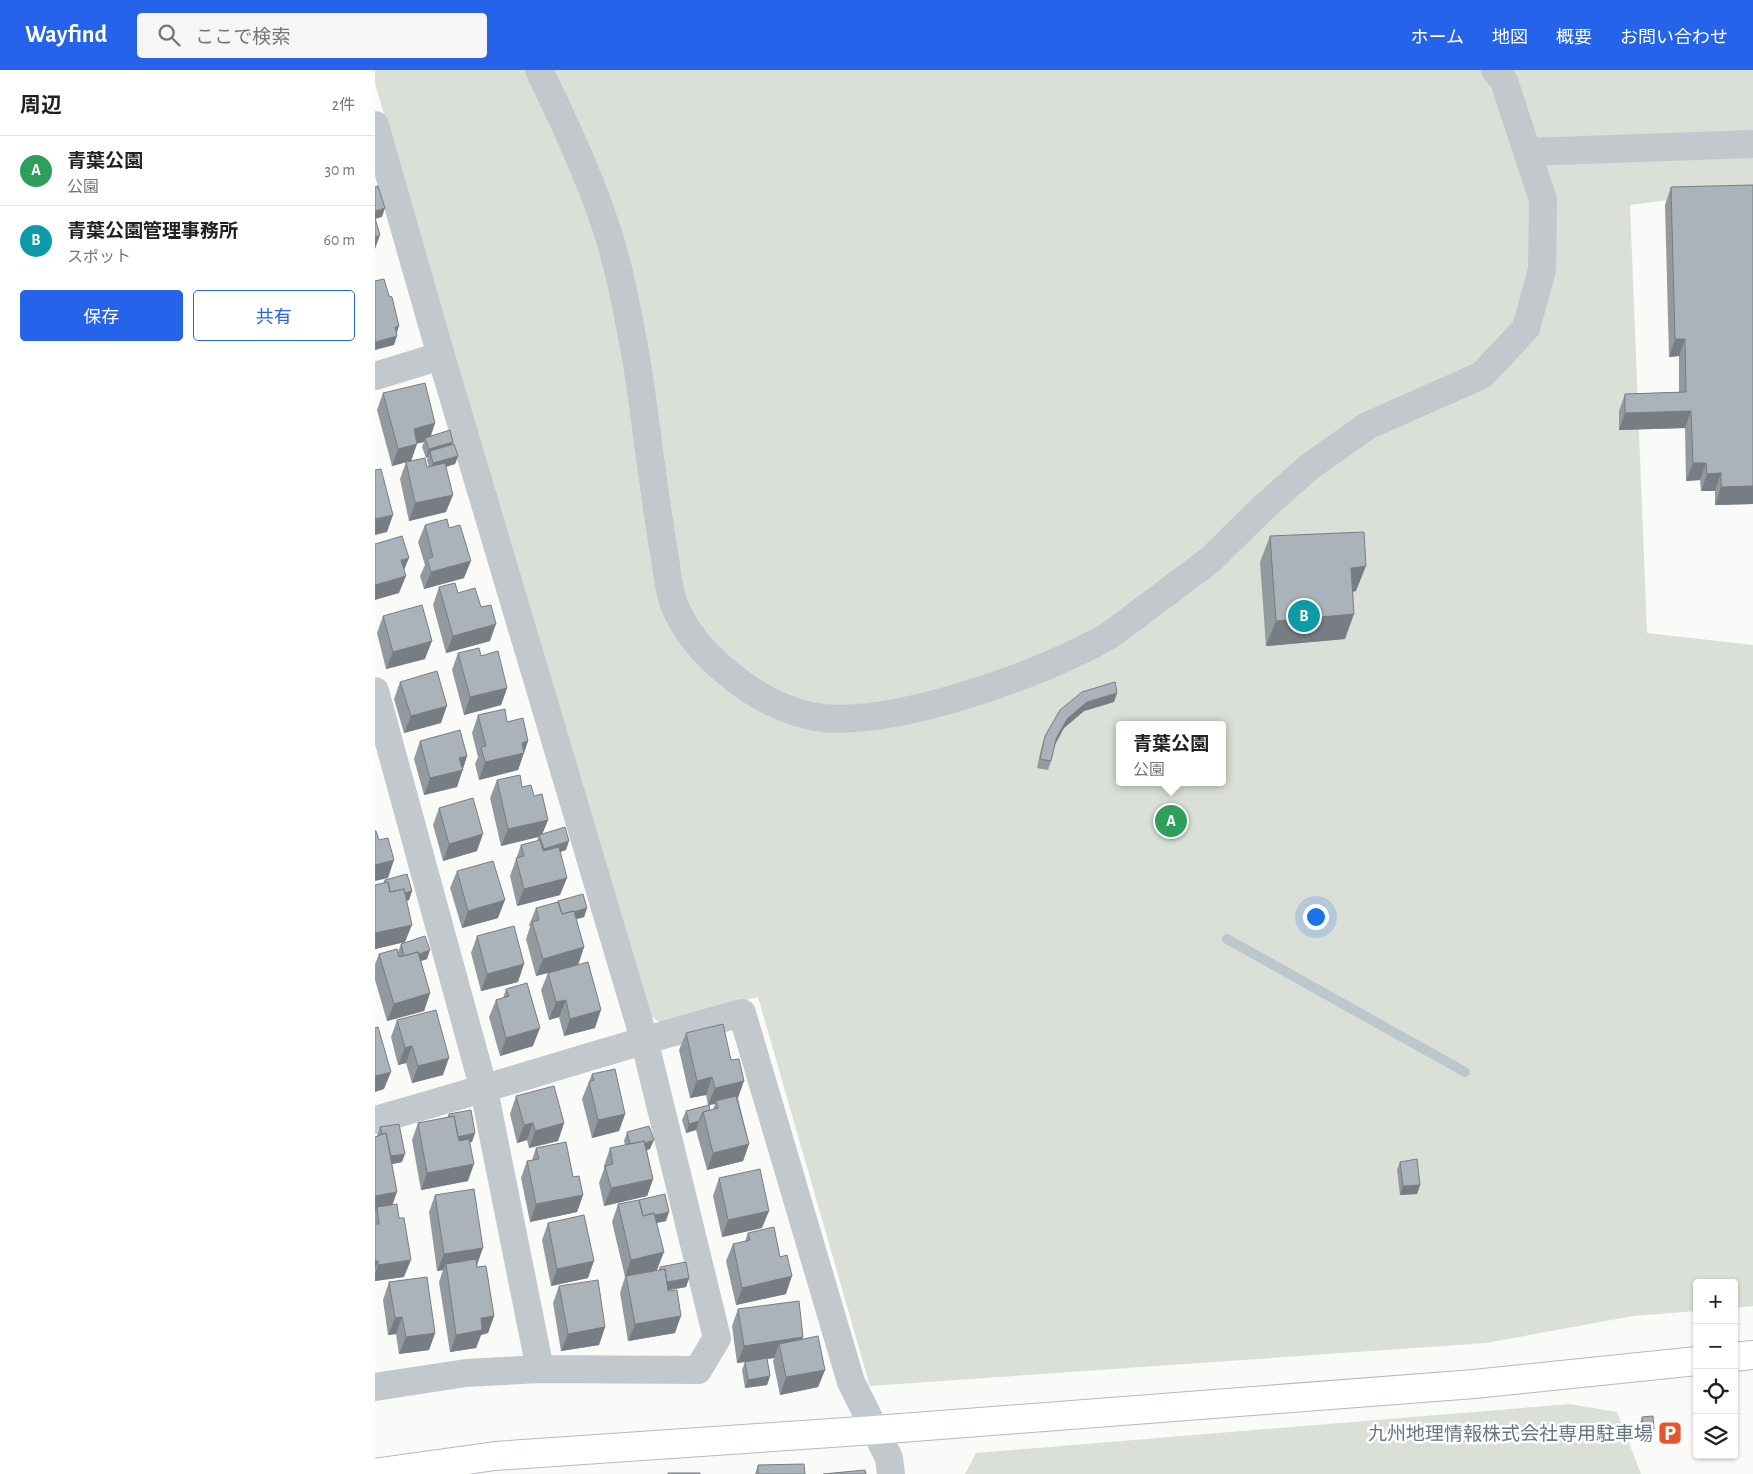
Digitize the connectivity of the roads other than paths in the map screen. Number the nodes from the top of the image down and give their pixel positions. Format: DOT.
graph roads {
  1 [pos="539,70"];
  2 [pos="1495,70"];
  3 [pos="375,125"];
  4 [pos="1753,144"];
  5 [pos="1527,152"];
  6 [pos="441,356"];
  7 [pos="375,376"];
  8 [pos="375,691"];
  9 [pos="644,1039"];
  10 [pos="484,1090"];
  11 [pos="375,1120"];
  12 [pos="1753,1355"];
  13 [pos="1738,1357"];
  14 [pos="1693,1361"];
  15 [pos="540,1369"];
  16 [pos="375,1387"];
  17 [pos="875,1430"];
  18 [pos="375,1473"];
  19 [pos="891,1474"];
  1 -- 5 [label="street"];
  2 -- 5 [label="street"];
  3 -- 6 [label="street"];
  4 -- 5 [label="street"];
  6 -- 7 [label="street"];
  6 -- 9 [label="street"];
  8 -- 10 [label="street"];
  9 -- 10 [label="street"];
  9 -- 15 [label="street"];
  9 -- 17 [label="street"];
  10 -- 11 [label="street"];
  10 -- 15 [label="street"];
  12 -- 13 [label="street"];
  14 -- 17 [label="street"];
  15 -- 16 [label="street"];
  17 -- 18 [label="street"];
  17 -- 19 [label="street"];
}
